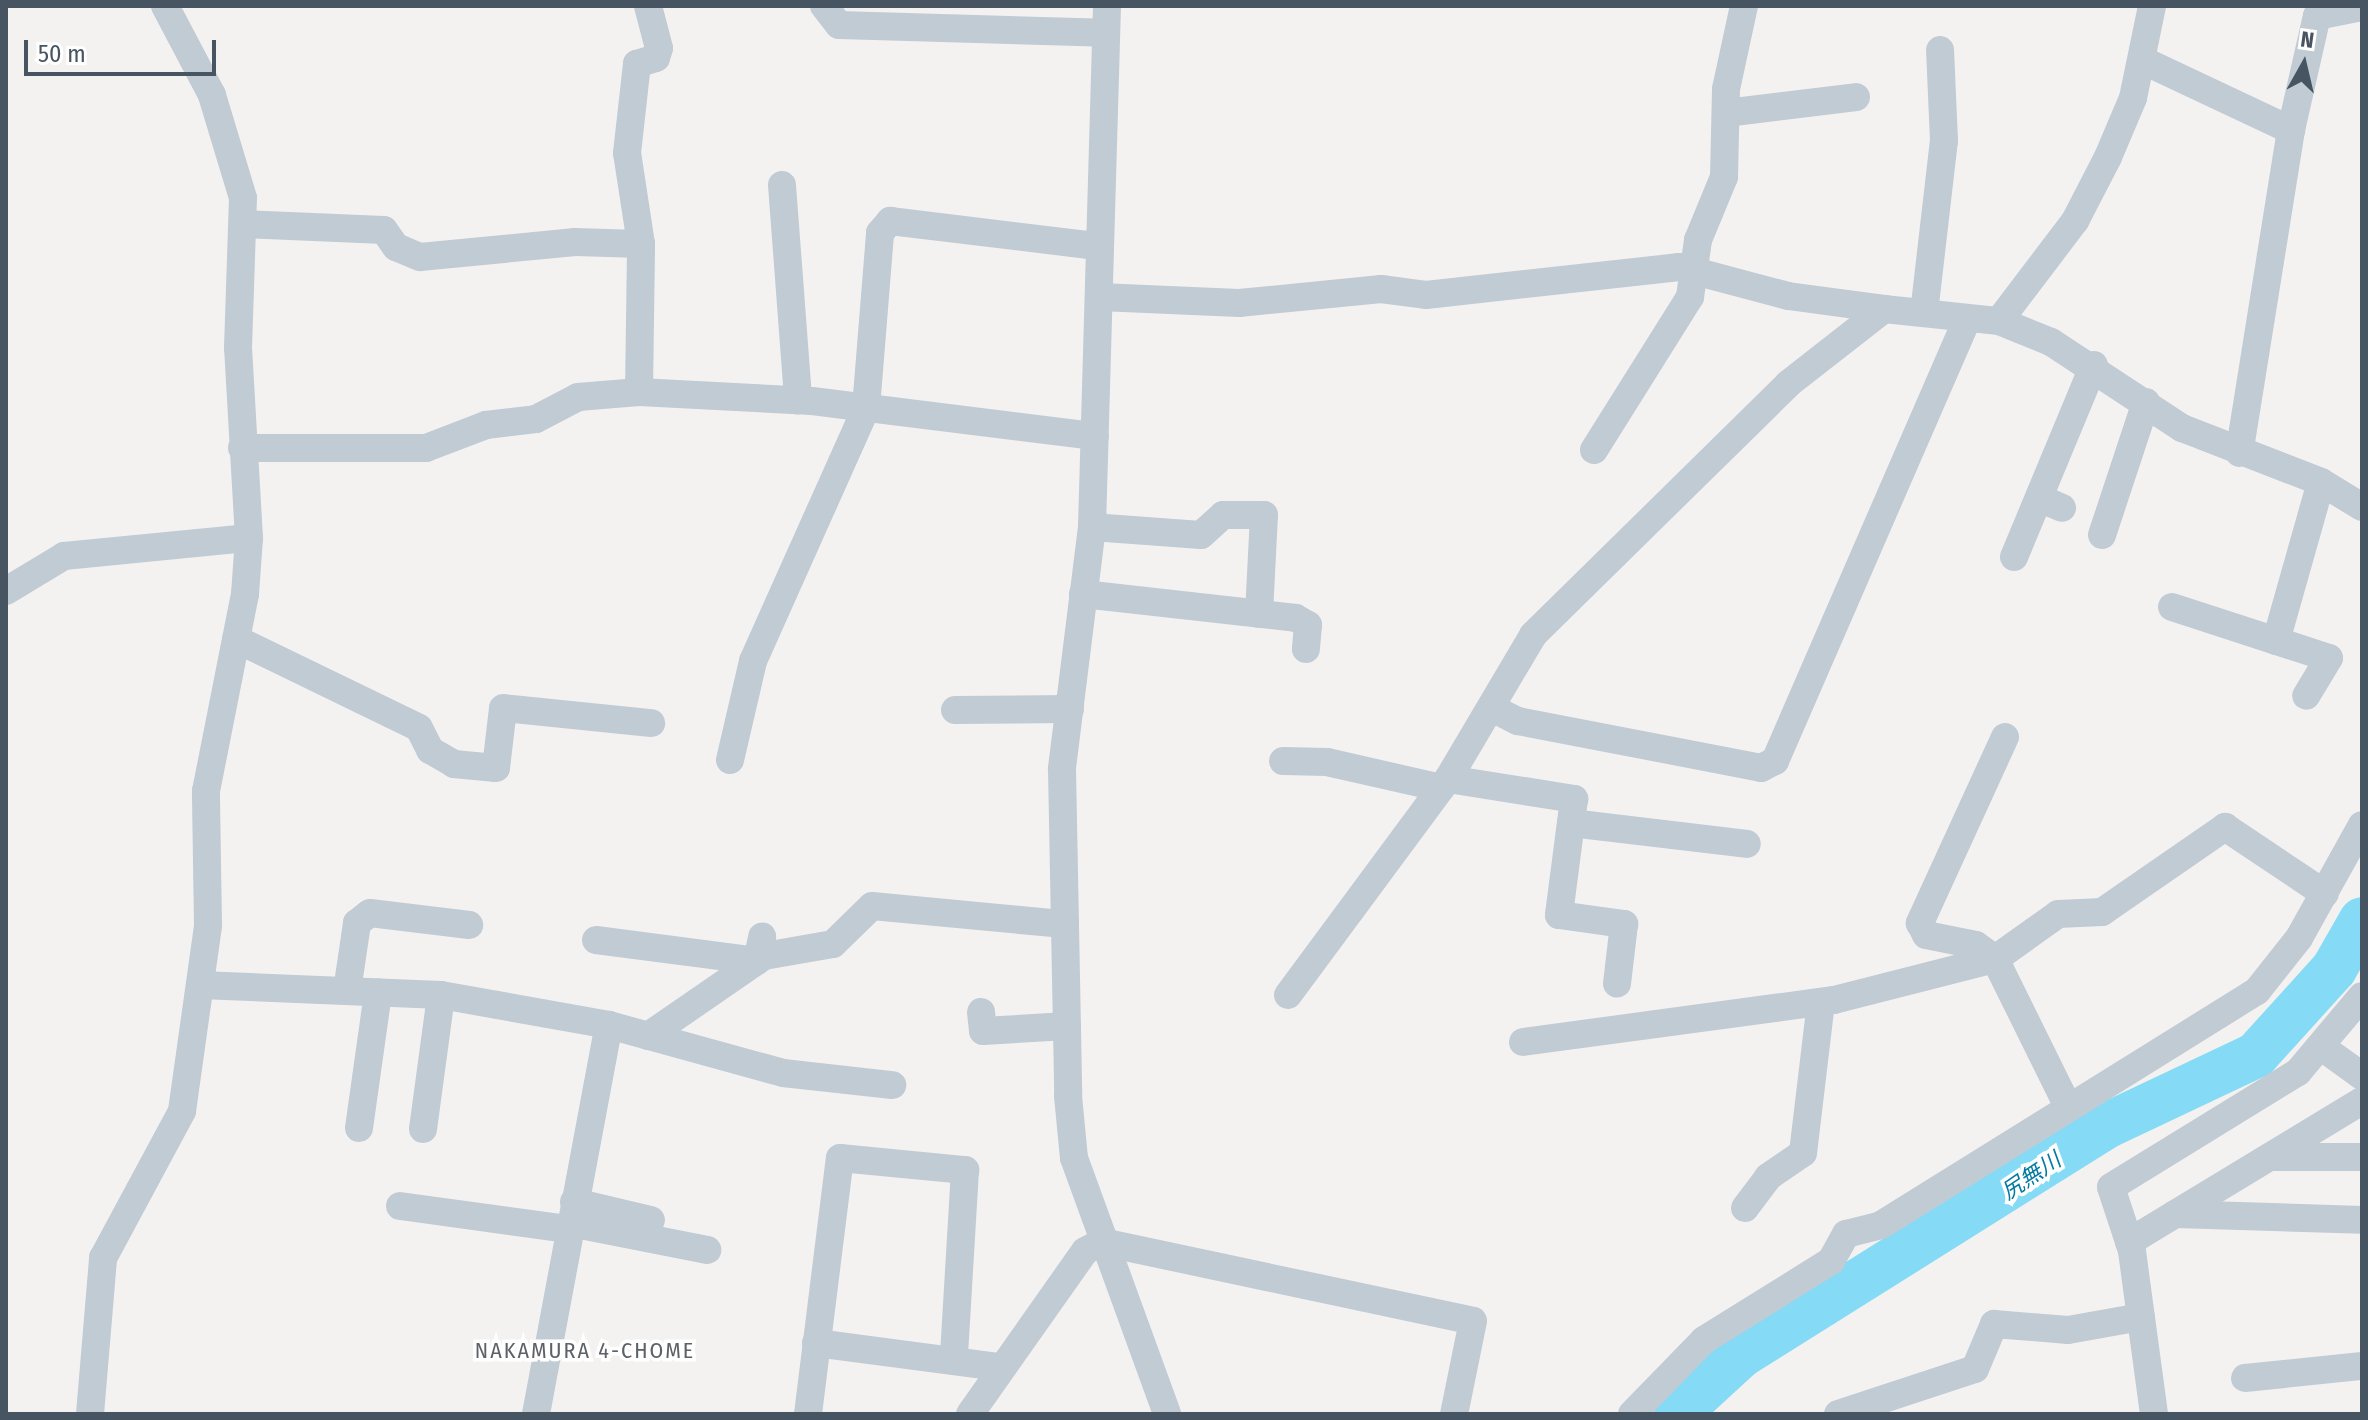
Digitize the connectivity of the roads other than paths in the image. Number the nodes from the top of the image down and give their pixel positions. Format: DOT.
graph roads {
  1 [pos="165,6"];
  2 [pos="648,6"];
  3 [pos="824,6"];
  4 [pos="1744,6"];
  5 [pos="2152,6"];
  6 [pos="2362,7"];
  7 [pos="1106,20"];
  8 [pos="1940,50"];
  9 [pos="2142,60"];
  10 [pos="1856,97"];
  11 [pos="1726,113"];
  12 [pos="2291,130"];
  13 [pos="782,185"];
  14 [pos="244,224"];
  15 [pos="641,244"];
  16 [pos="1097,246"];
  17 [pos="1694,272"];
  18 [pos="1100,297"];
  19 [pos="1884,309"];
  20 [pos="1924,313"];
  21 [pos="1966,321"];
  22 [pos="1999,321"];
  23 [pos="2094,365"];
  24 [pos="639,392"];
  25 [pos="798,400"];
  26 [pos="2146,402"];
  27 [pos="866,408"];
  28 [pos="1095,436"];
  29 [pos="242,448"];
  30 [pos="1594,450"];
  31 [pos="2239,453"];
  32 [pos="2321,482"];
  33 [pos="2362,507"];
  34 [pos="1092,527"];
  35 [pos="2102,535"];
  36 [pos="249,538"];
  37 [pos="2014,557"];
  38 [pos="6,591"];
  39 [pos="1083,594"];
  40 [pos="2172,607"];
  41 [pos="1259,614"];
  42 [pos="236,639"];
  43 [pos="2276,641"];
  44 [pos="1306,649"];
  45 [pos="2306,696"];
  46 [pos="1492,708"];
  47 [pos="1070,709"];
  48 [pos="955,710"];
  49 [pos="651,723"];
  50 [pos="2005,737"];
  51 [pos="730,760"];
  52 [pos="1283,761"];
  53 [pos="1444,784"];
  54 [pos="1571,823"];
  55 [pos="2362,825"];
  56 [pos="1747,844"];
  57 [pos="2325,894"];
  58 [pos="1064,924"];
  59 [pos="469,925"];
  60 [pos="596,940"];
  61 [pos="760,949"];
  62 [pos="1995,959"];
  63 [pos="1617,984"];
  64 [pos="200,985"];
  65 [pos="347,991"];
  66 [pos="378,992"];
  67 [pos="441,995"];
  68 [pos="1288,995"];
  69 [pos="2362,996"];
  70 [pos="1821,1002"];
  71 [pos="981,1012"];
  72 [pos="609,1025"];
  73 [pos="1067,1026"];
  74 [pos="648,1036"];
  75 [pos="1523,1042"];
  76 [pos="2323,1048"];
  77 [pos="2362,1076"];
  78 [pos="892,1085"];
  79 [pos="2362,1101"];
  80 [pos="2067,1105"];
  81 [pos="359,1128"];
  82 [pos="423,1129"];
  83 [pos="2269,1157"];
  84 [pos="2362,1157"];
  85 [pos="400,1206"];
  86 [pos="1745,1208"];
  87 [pos="2175,1214"];
  88 [pos="570,1218"];
  89 [pos="2362,1220"];
  90 [pos="708,1242"];
  91 [pos="1102,1242"];
  92 [pos="2129,1242"];
  93 [pos="2141,1317"];
  94 [pos="816,1343"];
  95 [pos="954,1357"];
  96 [pos="2362,1366"];
  97 [pos="999,1367"];
  98 [pos="2245,1378"];
  99 [pos="90,1414"];
  100 [pos="536,1414"];
  101 [pos="808,1414"];
  102 [pos="970,1414"];
  103 [pos="1167,1414"];
  104 [pos="1454,1414"];
  105 [pos="1632,1414"];
  106 [pos="1838,1414"];
  107 [pos="2154,1414"];
  1 -- 14 [label="street"];
  2 -- 15 [label="street"];
  3 -- 7 [label="street"];
  4 -- 11 [label="street"];
  5 -- 9 [label="street"];
  6 -- 12 [label="street"];
  7 -- 16 [label="street"];
  8 -- 20 [label="street"];
  9 -- 12 [label="street"];
  9 -- 22 [label="street"];
  10 -- 11 [label="street"];
  11 -- 17 [label="street"];
  12 -- 31 [label="street"];
  13 -- 25 [label="street"];
  14 -- 15 [label="street"];
  14 -- 29 [label="street"];
  15 -- 24 [label="street"];
  16 -- 18 [label="street"];
  16 -- 27 [label="street"];
  17 -- 18 [label="street"];
  17 -- 19 [label="street"];
  17 -- 30 [label="street"];
  18 -- 28 [label="street"];
  19 -- 20 [label="street"];
  19 -- 46 [label="street"];
  20 -- 21 [label="street"];
  21 -- 22 [label="street"];
  21 -- 46 [label="street"];
  22 -- 23 [label="street"];
  23 -- 26 [label="street"];
  23 -- 37 [label="street"];
  24 -- 25 [label="street"];
  24 -- 29 [label="street"];
  25 -- 27 [label="street"];
  26 -- 31 [label="street"];
  26 -- 35 [label="street"];
  27 -- 28 [label="street"];
  27 -- 51 [label="street"];
  28 -- 34 [label="street"];
  29 -- 36 [label="street"];
  31 -- 32 [label="street"];
  32 -- 33 [label="street"];
  32 -- 43 [label="street"];
  34 -- 39 [label="street"];
  34 -- 41 [label="street"];
  36 -- 38 [label="street"];
  36 -- 42 [label="street"];
  39 -- 41 [label="street"];
  39 -- 47 [label="street"];
  40 -- 43 [label="street"];
  41 -- 44 [label="street"];
  42 -- 49 [label="street"];
  42 -- 64 [label="street"];
  43 -- 45 [label="street"];
  46 -- 53 [label="street"];
  47 -- 48 [label="street"];
  47 -- 58 [label="street"];
  50 -- 62 [label="street"];
  52 -- 53 [label="street"];
  53 -- 54 [label="street"];
  53 -- 68 [label="street"];
  54 -- 56 [label="street"];
  54 -- 63 [label="street"];
  55 -- 57 [label="street"];
  57 -- 62 [label="street"];
  57 -- 80 [label="street"];
  58 -- 61 [label="street"];
  58 -- 73 [label="street"];
  59 -- 65 [label="street"];
  60 -- 61 [label="street"];
  61 -- 74 [label="street"];
  62 -- 70 [label="street"];
  62 -- 80 [label="street"];
  64 -- 65 [label="street"];
  64 -- 99 [label="street"];
  65 -- 66 [label="street"];
  66 -- 67 [label="street"];
  66 -- 81 [label="street"];
  67 -- 72 [label="street"];
  67 -- 82 [label="street"];
  69 -- 76 [label="street"];
  70 -- 75 [label="street"];
  70 -- 86 [label="street"];
  71 -- 73 [label="street"];
  72 -- 74 [label="street"];
  72 -- 88 [label="street"];
  73 -- 91 [label="street"];
  74 -- 78 [label="street"];
  76 -- 77 [label="street"];
  76 -- 92 [label="street"];
  79 -- 83 [label="street"];
  80 -- 105 [label="street"];
  83 -- 84 [label="street"];
  83 -- 87 [label="street"];
  85 -- 88 [label="street"];
  87 -- 89 [label="street"];
  87 -- 92 [label="street"];
  88 -- 90 [label="street"];
  88 -- 100 [label="street"];
  91 -- 97 [label="street"];
  91 -- 103 [label="street"];
  91 -- 104 [label="street"];
  92 -- 93 [label="street"];
  93 -- 106 [label="street"];
  93 -- 107 [label="street"];
  94 -- 95 [label="street"];
  94 -- 95 [label="street"];
  94 -- 101 [label="street"];
  95 -- 97 [label="street"];
  96 -- 98 [label="street"];
  97 -- 102 [label="street"];
}
